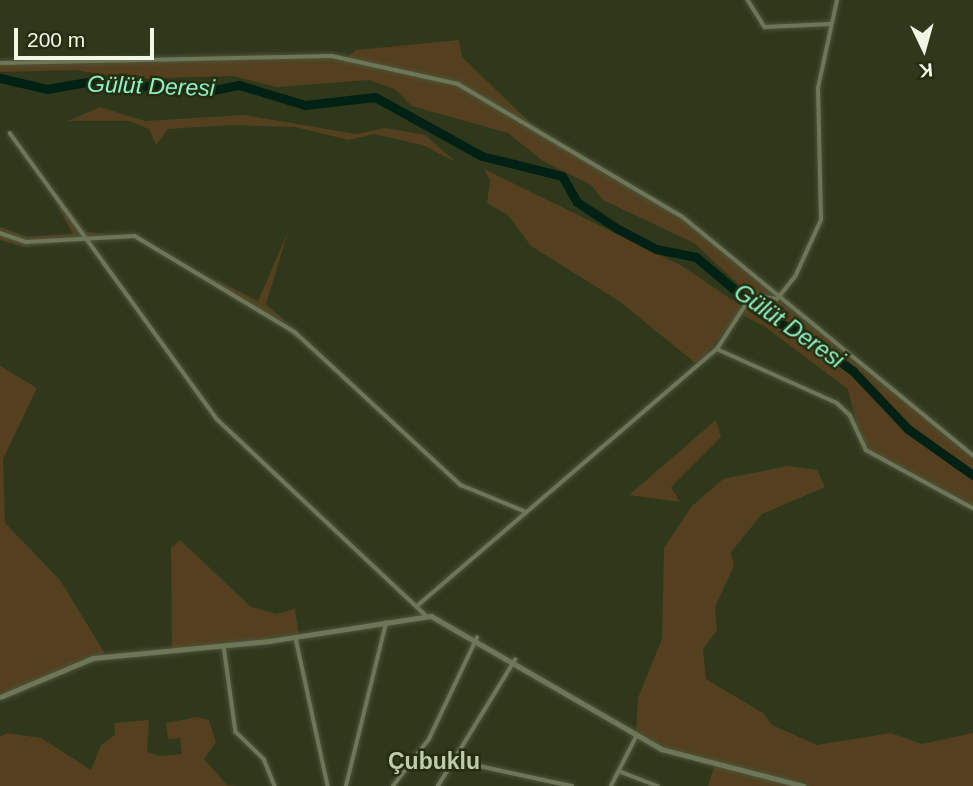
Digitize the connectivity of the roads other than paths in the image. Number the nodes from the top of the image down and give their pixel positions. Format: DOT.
graph roads {
  1 [pos="748,0"];
  2 [pos="837,0"];
  3 [pos="830,24"];
  4 [pos="0,63"];
  5 [pos="9,133"];
  6 [pos="0,233"];
  7 [pos="85,237"];
  8 [pos="779,297"];
  9 [pos="718,349"];
  10 [pos="973,455"];
  11 [pos="973,508"];
  12 [pos="524,511"];
  13 [pos="417,606"];
  14 [pos="427,616"];
  15 [pos="386,623"];
  16 [pos="296,638"];
  17 [pos="477,638"];
  18 [pos="224,646"];
  19 [pos="515,660"];
  20 [pos="0,697"];
  21 [pos="636,737"];
  22 [pos="456,761"];
  23 [pos="621,772"];
  24 [pos="275,786"];
  25 [pos="328,786"];
  26 [pos="346,786"];
  27 [pos="393,786"];
  28 [pos="438,786"];
  29 [pos="572,786"];
  30 [pos="611,786"];
  31 [pos="658,786"];
  32 [pos="803,786"];
  1 -- 3 [label="street"];
  2 -- 3 [label="street"];
  3 -- 8 [label="street"];
  4 -- 8 [label="street"];
  5 -- 7 [label="street"];
  6 -- 7 [label="street"];
  7 -- 12 [label="street"];
  7 -- 13 [label="street"];
  8 -- 9 [label="street"];
  8 -- 10 [label="street"];
  9 -- 11 [label="street"];
  9 -- 12 [label="street"];
  12 -- 13 [label="street"];
  13 -- 14 [label="street"];
  14 -- 15 [label="street"];
  14 -- 17 [label="street"];
  15 -- 16 [label="street"];
  15 -- 26 [label="street"];
  16 -- 18 [label="street"];
  16 -- 25 [label="street"];
  17 -- 19 [label="street"];
  17 -- 27 [label="street"];
  18 -- 20 [label="street"];
  18 -- 24 [label="street"];
  19 -- 21 [label="street"];
  19 -- 22 [label="street"];
  21 -- 23 [label="street"];
  21 -- 32 [label="street"];
  22 -- 28 [label="street"];
  22 -- 29 [label="street"];
  23 -- 30 [label="street"];
  23 -- 31 [label="street"];
}
